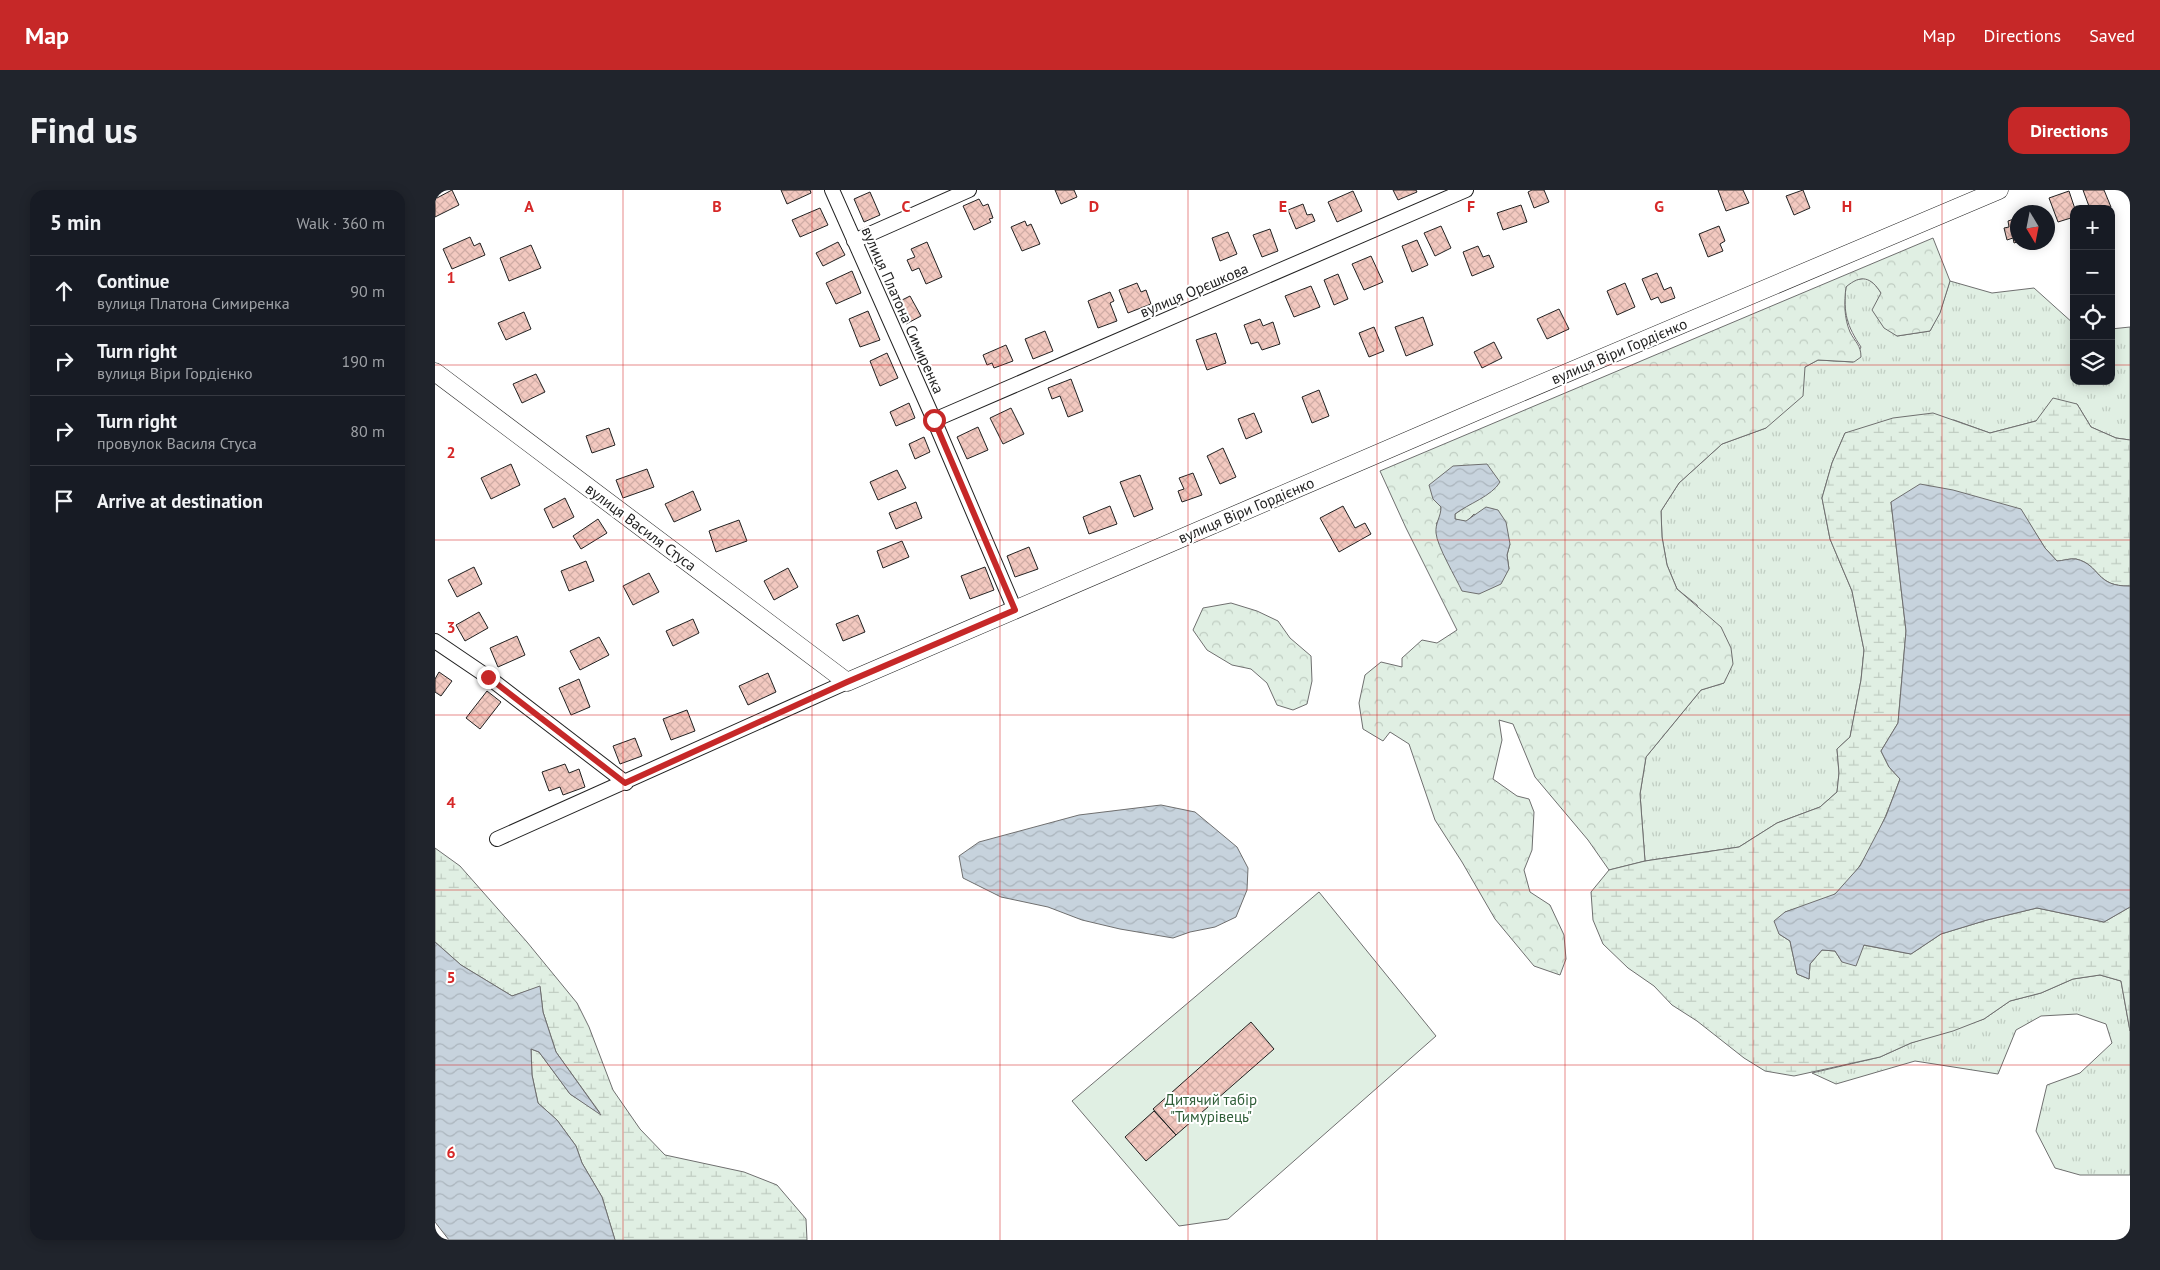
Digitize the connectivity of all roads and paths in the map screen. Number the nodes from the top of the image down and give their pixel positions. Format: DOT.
graph roads {
  1 [pos="832,190"];
  2 [pos="969,190"];
  3 [pos="1466,190"];
  4 [pos="1999,190"];
  5 [pos="855,240"];
  6 [pos="435,372"];
  7 [pos="934,420"];
  8 [pos="1015,610"];
  9 [pos="435,641"];
  10 [pos="847,682"];
  11 [pos="625,783"];
  12 [pos="497,839"];
  1 -- 5 [label="street, вулиця Платона Симиренка"];
  2 -- 5 [label="street"];
  3 -- 7 [label="street, вулиця Орєшкова"];
  4 -- 8 [label="street, вулиця Віри Гордієнко"];
  5 -- 7 [label="street, вулиця Платона Симиренка"];
  6 -- 10 [label="street, вулиця Василя Стуса"];
  7 -- 8 [label="street, вулиця Платона Симиренка"];
  8 -- 10 [label="street, вулиця Віри Гордієнко"];
  9 -- 11 [label="street"];
  10 -- 11 [label="street, вулиця Віри Гордієнко"];
  11 -- 12 [label="street, вулиця Віри Гордієнко"];
}
